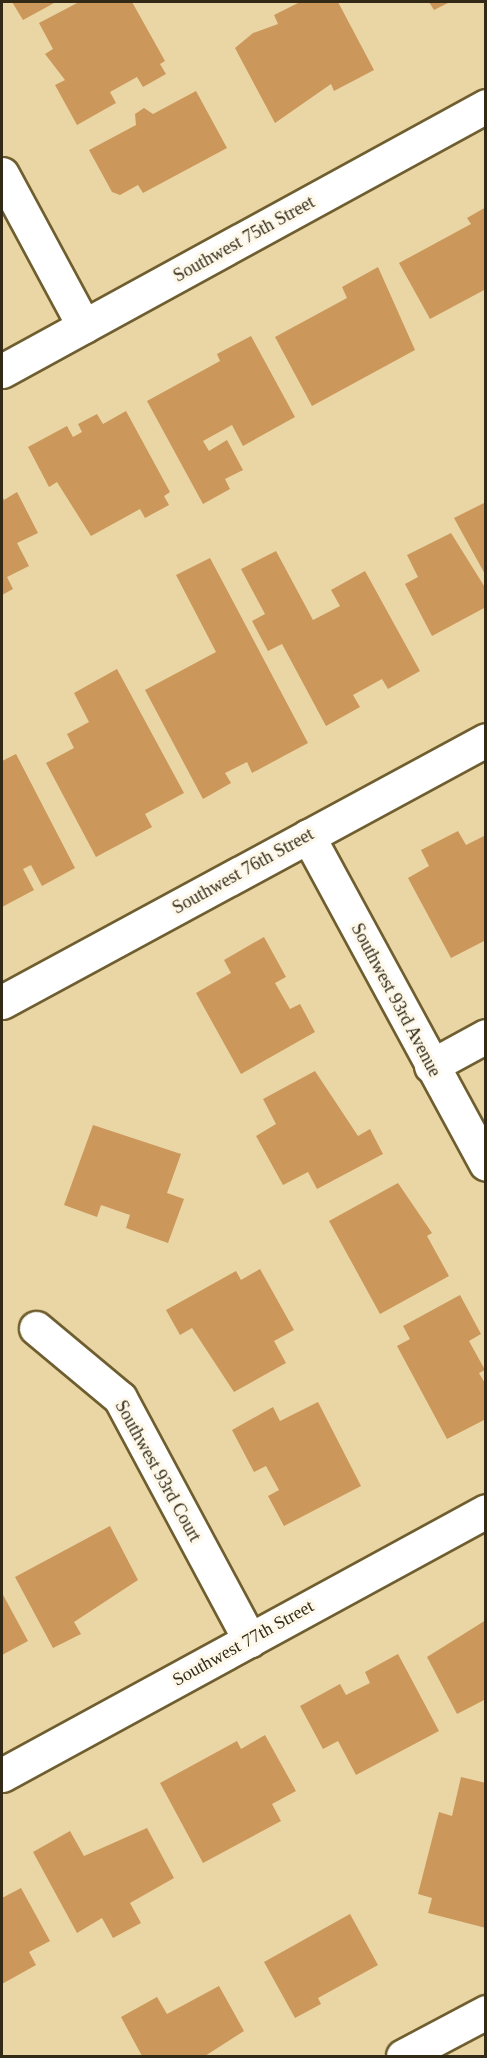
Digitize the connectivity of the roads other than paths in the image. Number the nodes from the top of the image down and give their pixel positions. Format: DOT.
graph roads {
  1 [pos="486,106"];
  2 [pos="2,174"];
  3 [pos="84,326"];
  4 [pos="2,371"];
  5 [pos="486,740"];
  6 [pos="308,836"];
  7 [pos="2,1002"];
  8 [pos="486,1036"];
  9 [pos="431,1066"];
  10 [pos="486,1164"];
  11 [pos="36,1328"];
  12 [pos="486,1511"];
  13 [pos="250,1640"];
  14 [pos="2,1775"];
  15 [pos="486,2012"];
  16 [pos="403,2056"];
  1 -- 3 [label="street, Southwest 75th Street"];
  2 -- 3 [label="street"];
  3 -- 4 [label="street, Southwest 75th Street"];
  5 -- 6 [label="street, Southwest 76th Street"];
  6 -- 7 [label="street, Southwest 76th Street"];
  6 -- 9 [label="street, Southwest 93rd Avenue"];
  8 -- 9 [label="street"];
  9 -- 10 [label="street, Southwest 93rd Avenue"];
  11 -- 13 [label="street, Southwest 93rd Court"];
  12 -- 13 [label="street, Southwest 77th Street"];
  13 -- 14 [label="street, Southwest 77th Street"];
  15 -- 16 [label="street"];
}
